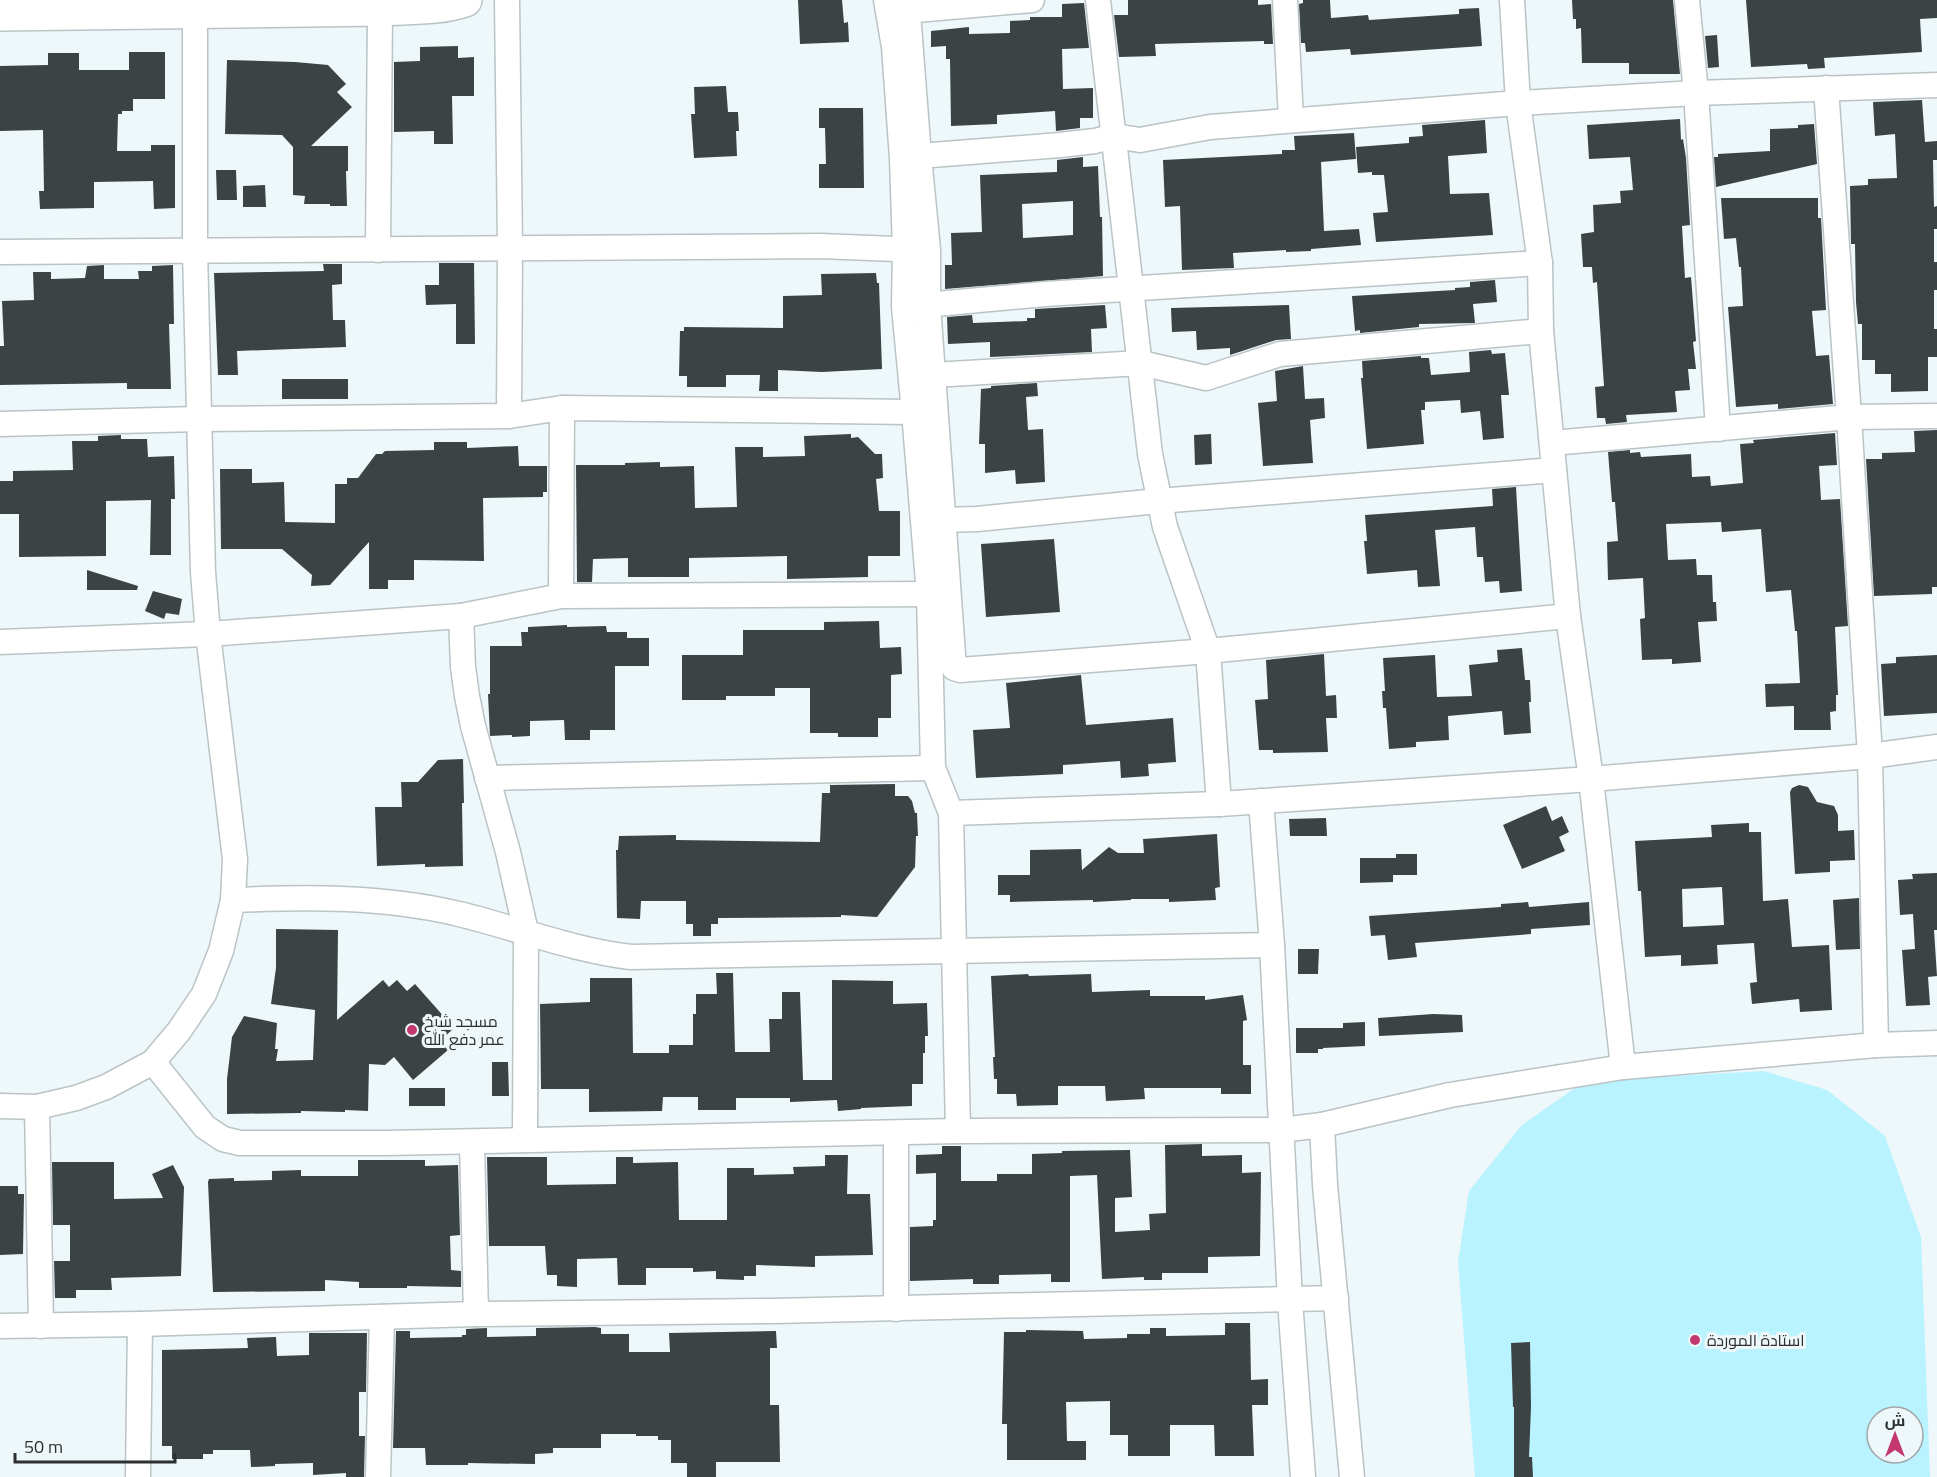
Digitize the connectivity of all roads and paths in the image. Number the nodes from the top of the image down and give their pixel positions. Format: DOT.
graph roads {
  1 [pos="465,0"];
  2 [pos="507,0"];
  3 [pos="1032,0"];
  4 [pos="1098,0"];
  5 [pos="1285,0"];
  6 [pos="1512,0"];
  7 [pos="1687,0"];
  8 [pos="897,6"];
  9 [pos="380,9"];
  10 [pos="195,11"];
  11 [pos="0,14"];
  12 [pos="1937,85"];
  13 [pos="1826,88"];
  14 [pos="1696,93"];
  15 [pos="1518,103"];
  16 [pos="1291,120"];
  17 [pos="1114,135"];
  18 [pos="919,156"];
  19 [pos="510,247"];
  20 [pos="378,250"];
  21 [pos="916,250"];
  22 [pos="195,251"];
  23 [pos="0,252"];
  24 [pos="1540,263"];
  25 [pos="1130,289"];
  26 [pos="928,305"];
  27 [pos="904,307"];
  28 [pos="1541,331"];
  29 [pos="1141,363"];
  30 [pos="933,375"];
  31 [pos="562,408"];
  32 [pos="914,412"];
  33 [pos="509,416"];
  34 [pos="1937,416"];
  35 [pos="1849,417"];
  36 [pos="199,419"];
  37 [pos="0,424"];
  38 [pos="1718,429"];
  39 [pos="1552,443"];
  40 [pos="1554,470"];
  41 [pos="1158,501"];
  42 [pos="942,520"];
  43 [pos="929,594"];
  44 [pos="561,596"];
  45 [pos="461,615"];
  46 [pos="1568,616"];
  47 [pos="208,634"];
  48 [pos="0,642"];
  49 [pos="1209,651"];
  50 [pos="1937,747"];
  51 [pos="1870,756"];
  52 [pos="933,768"];
  53 [pos="487,778"];
  54 [pos="1591,779"];
  55 [pos="1261,801"];
  56 [pos="1218,804"];
  57 [pos="951,813"];
  58 [pos="232,900"];
  59 [pos="526,932"];
  60 [pos="1272,945"];
  61 [pos="954,951"];
  62 [pos="1937,1042"];
  63 [pos="1876,1045"];
  64 [pos="153,1062"];
  65 [pos="1623,1067"];
  66 [pos="0,1106"];
  67 [pos="37,1107"];
  68 [pos="1322,1125"];
  69 [pos="1281,1130"];
  70 [pos="958,1131"];
  71 [pos="896,1133"];
  72 [pos="525,1140"];
  73 [pos="472,1142"];
  74 [pos="1336,1298"];
  75 [pos="1290,1301"];
  76 [pos="896,1309"];
  77 [pos="476,1314"];
  78 [pos="382,1317"];
  79 [pos="140,1324"];
  80 [pos="0,1326"];
  81 [pos="41,1326"];
  82 [pos="138,1477"];
  83 [pos="378,1477"];
  84 [pos="1303,1477"];
  85 [pos="1352,1477"];
  1 -- 9 [label="street"];
  2 -- 19 [label="street"];
  3 -- 8 [label="street"];
  4 -- 17 [label="street"];
  5 -- 16 [label="street"];
  6 -- 15 [label="street"];
  7 -- 14 [label="street"];
  8 -- 18 [label="street"];
  8 -- 21 [label="street"];
  9 -- 10 [label="street"];
  9 -- 20 [label="street"];
  10 -- 11 [label="street"];
  10 -- 22 [label="street"];
  12 -- 13 [label="street"];
  13 -- 14 [label="street"];
  13 -- 35 [label="street"];
  14 -- 15 [label="street"];
  14 -- 38 [label="street"];
  15 -- 16 [label="street"];
  15 -- 24 [label="street"];
  16 -- 17 [label="street"];
  17 -- 18 [label="street"];
  17 -- 25 [label="street"];
  18 -- 21 [label="street"];
  19 -- 20 [label="street"];
  19 -- 21 [label="street"];
  19 -- 33 [label="street"];
  20 -- 22 [label="street"];
  21 -- 26 [label="street"];
  21 -- 27 [label="street"];
  22 -- 23 [label="street"];
  22 -- 36 [label="street"];
  24 -- 25 [label="street"];
  24 -- 28 [label="street"];
  25 -- 26 [label="street"];
  25 -- 29 [label="street"];
  26 -- 27 [label="street"];
  26 -- 30 [label="street"];
  27 -- 32 [label="street"];
  28 -- 29 [label="street"];
  28 -- 39 [label="street"];
  29 -- 30 [label="street"];
  29 -- 41 [label="street"];
  30 -- 42 [label="street"];
  31 -- 32 [label="street"];
  31 -- 33 [label="street"];
  31 -- 44 [label="street"];
  32 -- 43 [label="street"];
  33 -- 36 [label="street"];
  34 -- 35 [label="street"];
  35 -- 38 [label="street"];
  35 -- 51 [label="street"];
  36 -- 37 [label="street"];
  36 -- 47 [label="street"];
  38 -- 39 [label="street"];
  39 -- 40 [label="street"];
  40 -- 41 [label="street"];
  40 -- 46 [label="street"];
  41 -- 42 [label="street"];
  41 -- 49 [label="street"];
  42 -- 49 [label="street"];
  43 -- 44 [label="street"];
  43 -- 52 [label="street"];
  44 -- 45 [label="street"];
  45 -- 47 [label="street"];
  45 -- 53 [label="street"];
  46 -- 49 [label="street"];
  46 -- 54 [label="street"];
  47 -- 48 [label="street"];
  47 -- 58 [label="street"];
  49 -- 56 [label="street"];
  50 -- 51 [label="street"];
  51 -- 54 [label="street"];
  51 -- 63 [label="street"];
  52 -- 53 [label="street"];
  52 -- 57 [label="street"];
  53 -- 59 [label="street"];
  54 -- 55 [label="street"];
  54 -- 65 [label="street"];
  55 -- 56 [label="street"];
  55 -- 60 [label="street"];
  56 -- 57 [label="street"];
  57 -- 61 [label="street"];
  58 -- 59 [label="street"];
  58 -- 64 [label="street"];
  59 -- 61 [label="street"];
  59 -- 72 [label="street"];
  60 -- 61 [label="street"];
  60 -- 69 [label="street"];
  61 -- 70 [label="street"];
  62 -- 63 [label="street"];
  63 -- 65 [label="street"];
  64 -- 67 [label="street"];
  64 -- 73 [label="street"];
  65 -- 68 [label="street"];
  66 -- 67 [label="street"];
  67 -- 81 [label="street"];
  68 -- 69 [label="street"];
  68 -- 74 [label="street"];
  69 -- 70 [label="street"];
  69 -- 75 [label="street"];
  70 -- 71 [label="street"];
  71 -- 72 [label="street"];
  71 -- 76 [label="street"];
  72 -- 73 [label="street"];
  73 -- 77 [label="street"];
  74 -- 75 [label="street"];
  74 -- 85 [label="street"];
  75 -- 76 [label="street"];
  75 -- 84 [label="street"];
  76 -- 77 [label="street"];
  77 -- 78 [label="street"];
  78 -- 79 [label="street"];
  78 -- 83 [label="street"];
  79 -- 81 [label="street"];
  79 -- 82 [label="street"];
  80 -- 81 [label="street"];
}
